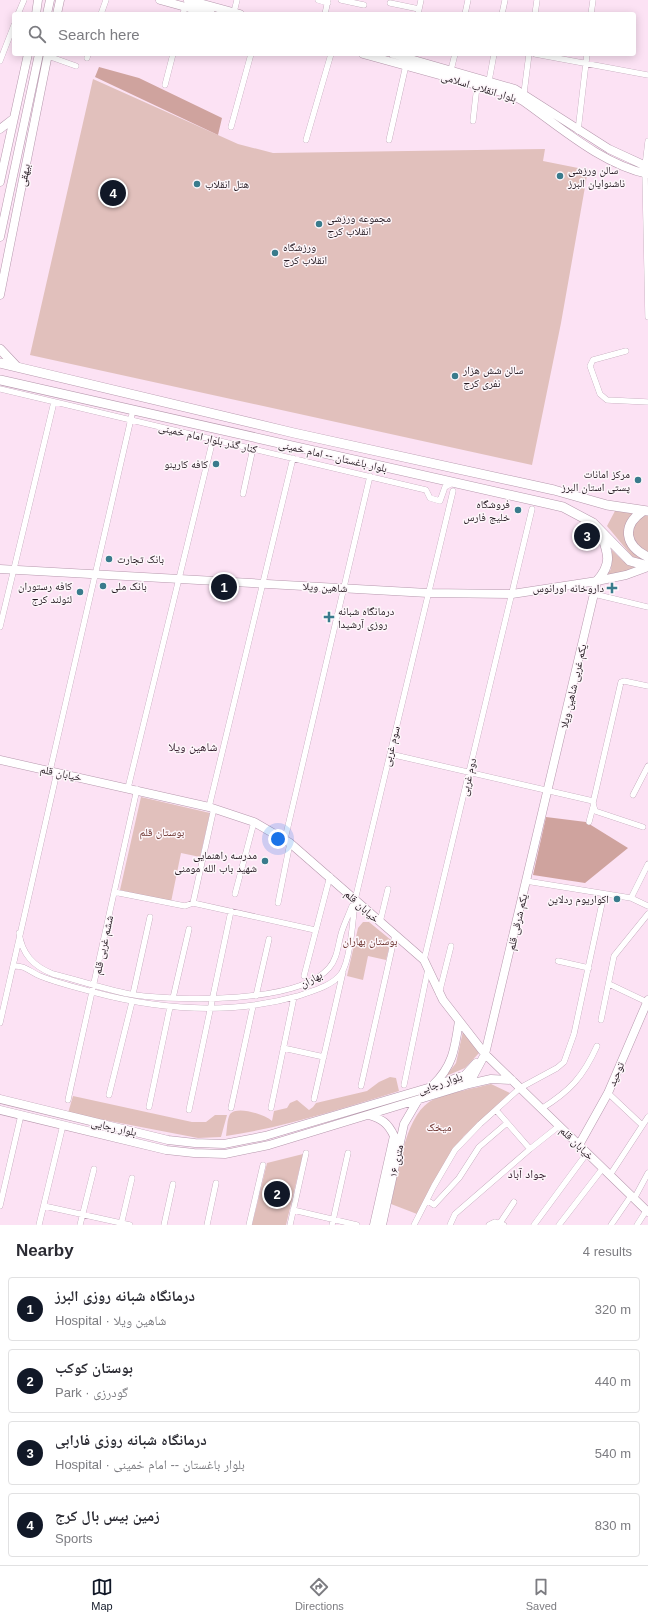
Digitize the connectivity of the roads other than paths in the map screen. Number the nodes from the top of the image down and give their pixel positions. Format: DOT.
graph roads {
  1 [pos="24,0"];
  2 [pos="38,0"];
  3 [pos="50,0"];
  4 [pos="60,0"];
  5 [pos="106,0"];
  6 [pos="161,0"];
  7 [pos="237,0"];
  8 [pos="318,0"];
  9 [pos="340,0"];
  10 [pos="421,0"];
  11 [pos="468,0"];
  12 [pos="505,0"];
  13 [pos="537,0"];
  14 [pos="593,0"];
  15 [pos="328,1"];
  16 [pos="390,3"];
  17 [pos="364,5"];
  18 [pos="185,7"];
  19 [pos="19,12"];
  20 [pos="36,12"];
  21 [pos="47,12"];
  22 [pos="57,12"];
  23 [pos="102,12"];
  24 [pos="203,12"];
  25 [pos="228,12"];
  26 [pos="237,12"];
  27 [pos="325,12"];
  28 [pos="418,12"];
  29 [pos="465,12"];
  30 [pos="502,12"];
  31 [pos="535,12"];
  32 [pos="591,12"];
  33 [pos="12,30"];
  34 [pos="28,56"];
  35 [pos="36,56"];
  36 [pos="48,56"];
  37 [pos="51,56"];
  38 [pos="172,56"];
  39 [pos="250,56"];
  40 [pos="330,56"];
  41 [pos="381,56"];
  42 [pos="454,56"];
  43 [pos="494,56"];
  44 [pos="529,56"];
  45 [pos="545,56"];
  46 [pos="587,56"];
  47 [pos="407,59"];
  48 [pos="0,61"];
  49 [pos="586,64"];
  50 [pos="76,66"];
  51 [pos="450,70"];
  52 [pos="648,75"];
  53 [pos="489,81"];
  54 [pos="165,85"];
  55 [pos="477,86"];
  56 [pos="524,92"];
  57 [pos="13,119"];
  58 [pos="473,122"];
  59 [pos="231,127"];
  60 [pos="0,129"];
  61 [pos="578,131"];
  62 [pos="306,140"];
  63 [pos="389,140"];
  64 [pos="648,141"];
  65 [pos="0,151"];
  66 [pos="5,160"];
  67 [pos="646,170"];
  68 [pos="0,182"];
  69 [pos="0,237"];
  70 [pos="0,295"];
  71 [pos="648,317"];
  72 [pos="0,348"];
  73 [pos="626,351"];
  74 [pos="0,363"];
  75 [pos="17,367"];
  76 [pos="3,382"];
  77 [pos="77,382"];
  78 [pos="91,385"];
  79 [pos="0,389"];
  80 [pos="75,396"];
  81 [pos="86,399"];
  82 [pos="54,402"];
  83 [pos="648,402"];
  84 [pos="133,410"];
  85 [pos="130,420"];
  86 [pos="213,439"];
  87 [pos="362,447"];
  88 [pos="253,448"];
  89 [pos="315,452"];
  90 [pos="382,452"];
  91 [pos="293,458"];
  92 [pos="312,462"];
  93 [pos="359,462"];
  94 [pos="379,466"];
  95 [pos="370,476"];
  96 [pos="453,487"];
  97 [pos="243,494"];
  98 [pos="532,509"];
  99 [pos="645,511"];
  100 [pos="600,530"];
  101 [pos="648,557"];
  102 [pos="648,567"];
  103 [pos="0,569"];
  104 [pos="14,569"];
  105 [pos="95,574"];
  106 [pos="179,578"];
  107 [pos="597,581"];
  108 [pos="263,584"];
  109 [pos="344,588"];
  110 [pos="428,593"];
  111 [pos="512,594"];
  112 [pos="594,594"];
  113 [pos="648,607"];
  114 [pos="0,626"];
  115 [pos="648,686"];
  116 [pos="390,754"];
  117 [pos="0,760"];
  118 [pos="648,766"];
  119 [pos="53,771"];
  120 [pos="470,772"];
  121 [pos="128,788"];
  122 [pos="137,790"];
  123 [pos="548,790"];
  124 [pos="633,795"];
  125 [pos="594,806"];
  126 [pos="211,808"];
  127 [pos="254,822"];
  128 [pos="589,822"];
  129 [pos="643,827"];
  130 [pos="288,841"];
  131 [pos="648,864"];
  132 [pos="330,876"];
  133 [pos="526,881"];
  134 [pos="388,889"];
  135 [pos="114,892"];
  136 [pos="235,894"];
  137 [pos="604,894"];
  138 [pos="631,898"];
  139 [pos="355,900"];
  140 [pos="193,903"];
  141 [pos="278,903"];
  142 [pos="647,906"];
  143 [pos="231,912"];
  144 [pos="648,914"];
  145 [pos="150,917"];
  146 [pos="380,922"];
  147 [pos="188,929"];
  148 [pos="315,930"];
  149 [pos="342,932"];
  150 [pos="19,933"];
  151 [pos="352,934"];
  152 [pos="395,935"];
  153 [pos="269,939"];
  154 [pos="451,946"];
  155 [pos="558,961"];
  156 [pos="426,964"];
  157 [pos="13,966"];
  158 [pos="344,968"];
  159 [pos="589,968"];
  160 [pos="304,976"];
  161 [pos="94,984"];
  162 [pos="609,984"];
  163 [pos="92,992"];
  164 [pos="133,994"];
  165 [pos="439,994"];
  166 [pos="256,996"];
  167 [pos="294,997"];
  168 [pos="173,998"];
  169 [pos="212,998"];
  170 [pos="648,1001"];
  171 [pos="132,1002"];
  172 [pos="253,1006"];
  173 [pos="170,1008"];
  174 [pos="210,1008"];
  175 [pos="601,1020"];
  176 [pos="459,1021"];
  177 [pos="0,1023"];
  178 [pos="597,1046"];
  179 [pos="283,1048"];
  180 [pos="485,1054"];
  181 [pos="324,1057"];
  182 [pos="466,1075"];
  183 [pos="512,1080"];
  184 [pos="404,1084"];
  185 [pos="469,1084"];
  186 [pos="361,1086"];
  187 [pos="431,1087"];
  188 [pos="520,1088"];
  189 [pos="608,1093"];
  190 [pos="109,1095"];
  191 [pos="0,1099"];
  192 [pos="314,1099"];
  193 [pos="68,1100"];
  194 [pos="418,1100"];
  195 [pos="149,1107"];
  196 [pos="231,1108"];
  197 [pos="270,1108"];
  198 [pos="541,1109"];
  199 [pos="0,1110"];
  200 [pos="189,1110"];
  201 [pos="496,1110"];
  202 [pos="21,1115"];
  203 [pos="368,1115"];
  204 [pos="648,1117"];
  205 [pos="507,1123"];
  206 [pos="63,1125"];
  207 [pos="642,1125"];
  208 [pos="560,1126"];
  209 [pos="224,1144"];
  210 [pos="579,1145"];
  211 [pos="530,1149"];
  212 [pos="306,1153"];
  213 [pos="348,1153"];
  214 [pos="587,1153"];
  215 [pos="225,1154"];
  216 [pos="263,1165"];
  217 [pos="602,1168"];
  218 [pos="94,1169"];
  219 [pos="648,1173"];
  220 [pos="610,1175"];
  221 [pos="132,1178"];
  222 [pos="216,1183"];
  223 [pos="173,1184"];
  224 [pos="633,1198"];
  225 [pos="427,1200"];
  226 [pos="514,1202"];
  227 [pos="0,1206"];
  228 [pos="44,1206"];
  229 [pos="293,1210"];
  230 [pos="647,1211"];
  231 [pos="83,1214"];
  232 [pos="332,1222"];
  233 [pos="121,1224"];
  234 [pos="497,1224"];
  235 [pos="39,1225"];
  236 [pos="80,1225"];
  237 [pos="130,1225"];
  238 [pos="164,1225"];
  239 [pos="207,1225"];
  240 [pos="248,1225"];
  241 [pos="290,1225"];
  242 [pos="357,1225"];
  243 [pos="374,1225"];
  244 [pos="382,1225"];
  245 [pos="414,1225"];
  246 [pos="450,1225"];
  247 [pos="534,1225"];
  248 [pos="559,1225"];
  249 [pos="610,1225"];
  250 [pos="637,1225"];
  1 -- 19 [label="street"];
  2 -- 20 [label="main road"];
  3 -- 21 [label="main road"];
  4 -- 22 [label="main road"];
  5 -- 23 [label="street"];
  6 -- 18 [label="main road"];
  7 -- 26 [label="street"];
  8 -- 15 [label="street"];
  9 -- 17 [label="street"];
  10 -- 28 [label="street"];
  11 -- 29 [label="street"];
  12 -- 30 [label="street"];
  13 -- 31 [label="street"];
  14 -- 32 [label="street"];
  15 -- 27 [label="street"];
  16 -- 28 [label="street"];
  18 -- 24 [label="main road"];
  18 -- 25 [label="main road"];
  33 -- 48 [label="street"];
  34 -- 57 [label="main road, بیهقی"];
  35 -- 69 [label="main road, بیهقی"];
  36 -- 70 [label="main road, بیهقی"];
  37 -- 50 [label="street"];
  38 -- 54 [label="street"];
  39 -- 59 [label="street"];
  40 -- 62 [label="street"];
  41 -- 47 [label="main road, بلوار انقلاب اسلامی"];
  42 -- 51 [label="street"];
  43 -- 53 [label="street"];
  44 -- 56 [label="street"];
  45 -- 49 [label="street"];
  46 -- 49 [label="street"];
  47 -- 51 [label="main road, بلوار انقلاب اسلامی"];
  47 -- 55 [label="main road, بلوار انقلاب اسلامی"];
  47 -- 63 [label="street"];
  49 -- 52 [label="street"];
  49 -- 61 [label="street"];
  51 -- 53 [label="main road, بلوار انقلاب اسلامی"];
  53 -- 56 [label="main road, بلوار انقلاب اسلامی"];
  55 -- 58 [label="street"];
  55 -- 67 [label="main road, بلوار انقلاب اسلامی"];
  56 -- 61 [label="main road, بلوار انقلاب اسلامی"];
  57 -- 60 [label="main road"];
  57 -- 66 [label="main road, بیهقی"];
  61 -- 67 [label="main road, بلوار انقلاب اسلامی"];
  64 -- 67 [label="street"];
  65 -- 66 [label="main road"];
  66 -- 68 [label="main road, بیهقی"];
  67 -- 71 [label="street"];
  72 -- 75 [label="main road"];
  73 -- 83 [label="street"];
  74 -- 75 [label="main road, بلوار باغستان -- امام خمینی"];
  75 -- 77 [label="main road, بلوار باغستان -- امام خمینی"];
  76 -- 80 [label="main road, بلوار باغستان -- امام خمینی"];
  77 -- 78 [label="main road, بلوار باغستان -- امام خمینی"];
  77 -- 80 [label="main road"];
  78 -- 81 [label="main road"];
  78 -- 87 [label="main road, بلوار باغستان -- امام خمینی"];
  79 -- 82 [label="street, کنار گذر بلوار امام خمینی"];
  80 -- 81 [label="main road, بلوار باغستان -- امام خمینی"];
  81 -- 84 [label="main road, بلوار باغستان -- امام خمینی"];
  82 -- 85 [label="street, کنار گذر بلوار امام خمینی"];
  82 -- 104 [label="street"];
  84 -- 85 [label="street"];
  84 -- 89 [label="main road, بلوار باغستان -- امام خمینی"];
  85 -- 86 [label="street, کنار گذر بلوار امام خمینی"];
  85 -- 105 [label="street"];
  86 -- 88 [label="street, کنار گذر بلوار امام خمینی"];
  86 -- 106 [label="street"];
  87 -- 90 [label="main road, بلوار باغستان -- امام خمینی"];
  87 -- 93 [label="main road"];
  88 -- 91 [label="street, کنار گذر بلوار امام خمینی"];
  88 -- 97 [label="street"];
  89 -- 92 [label="street"];
  89 -- 93 [label="main road, بلوار باغستان -- امام خمینی"];
  90 -- 94 [label="main road"];
  90 -- 99 [label="main road, بلوار باغستان -- امام خمینی"];
  91 -- 92 [label="street, کنار گذر بلوار امام خمینی"];
  91 -- 108 [label="street"];
  92 -- 95 [label="street, کنار گذر بلوار امام خمینی"];
  93 -- 94 [label="main road, بلوار باغستان -- امام خمینی"];
  94 -- 96 [label="main road, بلوار باغستان -- امام خمینی"];
  95 -- 96 [label="street, کنار گذر بلوار امام خمینی"];
  95 -- 109 [label="street"];
  96 -- 100 [label="main road, بلوار باغستان -- امام خمینی"];
  96 -- 110 [label="street, سوم غربی"];
  98 -- 111 [label="street, دوم غربی"];
  99 -- 101 [label="main road"];
  100 -- 102 [label="main road, بلوار باغستان -- امام خمینی"];
  100 -- 107 [label="main road"];
  102 -- 107 [label="main road, شاهین ویلا"];
  103 -- 104 [label="main road, شاهین ویلا"];
  104 -- 105 [label="main road, شاهین ویلا"];
  104 -- 114 [label="street"];
  105 -- 106 [label="main road, شاهین ویلا"];
  105 -- 119 [label="street"];
  106 -- 108 [label="main road, شاهین ویلا"];
  106 -- 121 [label="street"];
  107 -- 111 [label="main road, شاهین ویلا"];
  107 -- 112 [label="main road, یکم غربی شاهین ویلا"];
  108 -- 109 [label="main road, شاهین ویلا"];
  108 -- 126 [label="street"];
  109 -- 110 [label="main road, شاهین ویلا"];
  109 -- 130 [label="street"];
  110 -- 111 [label="main road, شاهین ویلا"];
  110 -- 116 [label="street, سوم غربی"];
  111 -- 120 [label="street, دوم غربی"];
  112 -- 113 [label="street"];
  112 -- 123 [label="main road, یکم غربی شاهین ویلا"];
  115 -- 125 [label="street"];
  116 -- 120 [label="street"];
  116 -- 139 [label="street, سوم غربی"];
  117 -- 119 [label="main road, خیابان قلم"];
  118 -- 124 [label="street"];
  119 -- 121 [label="main road, خیابان قلم"];
  119 -- 150 [label="street"];
  120 -- 123 [label="street"];
  120 -- 156 [label="street, دوم غربی"];
  121 -- 122 [label="main road, خیابان قلم"];
  122 -- 126 [label="main road, خیابان قلم"];
  122 -- 135 [label="street, ششم غربی قلم"];
  123 -- 125 [label="street"];
  123 -- 133 [label="main road, یکم شرقی قلم"];
  125 -- 128 [label="street"];
  125 -- 129 [label="street"];
  126 -- 127 [label="main road, خیابان قلم"];
  126 -- 140 [label="street"];
  127 -- 130 [label="main road, خیابان قلم"];
  127 -- 136 [label="street"];
  130 -- 132 [label="main road, خیابان قلم"];
  130 -- 141 [label="street"];
  131 -- 138 [label="street"];
  132 -- 139 [label="main road, خیابان قلم"];
  132 -- 148 [label="street"];
  133 -- 137 [label="street"];
  133 -- 180 [label="main road, یکم شرقی قلم"];
  134 -- 146 [label="street"];
  135 -- 140 [label="street"];
  135 -- 161 [label="street, ششم غربی قلم"];
  137 -- 138 [label="street"];
  137 -- 159 [label="street"];
  138 -- 142 [label="street"];
  139 -- 146 [label="main road, خیابان قلم"];
  139 -- 149 [label="street, بهاران"];
  139 -- 151 [label="street"];
  140 -- 143 [label="street"];
  143 -- 148 [label="street"];
  143 -- 169 [label="street"];
  144 -- 162 [label="street"];
  145 -- 164 [label="street"];
  146 -- 152 [label="main road, خیابان قلم"];
  147 -- 168 [label="street"];
  148 -- 160 [label="street"];
  149 -- 151 [label="street"];
  149 -- 166 [label="street, بهاران"];
  150 -- 157 [label="street"];
  150 -- 161 [label="street, بهاران"];
  151 -- 158 [label="street"];
  152 -- 156 [label="main road, خیابان قلم"];
  152 -- 186 [label="street"];
  153 -- 166 [label="street"];
  154 -- 165 [label="street"];
  155 -- 159 [label="street"];
  156 -- 165 [label="main road, خیابان قلم"];
  156 -- 184 [label="street, دوم غربی"];
  157 -- 163 [label="street, بهاران"];
  157 -- 177 [label="street"];
  158 -- 167 [label="street, بهاران"];
  158 -- 181 [label="street"];
  159 -- 188 [label="street"];
  161 -- 163 [label="street, ششم غربی قلم"];
  161 -- 164 [label="street, بهاران"];
  162 -- 170 [label="street"];
  162 -- 175 [label="street"];
  163 -- 171 [label="street, بهاران"];
  163 -- 193 [label="street, ششم غربی قلم"];
  164 -- 168 [label="street, بهاران"];
  165 -- 176 [label="main road, خیابان قلم"];
  166 -- 169 [label="street, بهاران"];
  167 -- 172 [label="street, بهاران"];
  167 -- 179 [label="street"];
  168 -- 169 [label="street, بهاران"];
  169 -- 174 [label="street"];
  170 -- 189 [label="main road, توحید"];
  171 -- 173 [label="street, بهاران"];
  171 -- 190 [label="street"];
  172 -- 174 [label="street, بهاران"];
  172 -- 196 [label="street"];
  173 -- 174 [label="street, بهاران"];
  173 -- 195 [label="street"];
  174 -- 200 [label="street"];
  176 -- 180 [label="main road, خیابان قلم"];
  176 -- 187 [label="main road"];
  178 -- 198 [label="street"];
  179 -- 181 [label="street"];
  179 -- 197 [label="street"];
  180 -- 182 [label="main road, بلوار رجایی"];
  180 -- 183 [label="main road, خیابان قلم"];
  180 -- 185 [label="main road, بلوار رجایی"];
  181 -- 192 [label="street"];
  182 -- 185 [label="main road"];
  182 -- 187 [label="main road, بلوار رجایی"];
  183 -- 185 [label="main road"];
  183 -- 188 [label="main road, خیابان قلم"];
  185 -- 194 [label="main road, بلوار رجایی"];
  187 -- 209 [label="main road, بلوار رجایی"];
  188 -- 198 [label="main road, خیابان قلم"];
  188 -- 201 [label="street"];
  189 -- 207 [label="street"];
  189 -- 210 [label="main road, توحید"];
  191 -- 209 [label="main road, بلوار رجایی"];
  194 -- 203 [label="main road, بلوار رجایی"];
  194 -- 244 [label="main road, ۱۶ متری"];
  198 -- 208 [label="main road, خیابان قلم"];
  199 -- 202 [label="main road, بلوار رجایی"];
  201 -- 205 [label="street"];
  201 -- 225 [label="street"];
  202 -- 206 [label="main road, بلوار رجایی"];
  202 -- 227 [label="street"];
  203 -- 215 [label="main road, بلوار رجایی"];
  203 -- 243 [label="main road, ۱۶ متری"];
  204 -- 207 [label="street"];
  205 -- 211 [label="street"];
  205 -- 225 [label="street"];
  206 -- 215 [label="main road, بلوار رجایی"];
  206 -- 228 [label="street"];
  207 -- 220 [label="street"];
  208 -- 210 [label="main road, خیابان قلم"];
  208 -- 211 [label="street"];
  209 -- 215 [label="main road"];
  210 -- 214 [label="main road, خیابان قلم"];
  211 -- 246 [label="street"];
  212 -- 229 [label="street"];
  213 -- 232 [label="street"];
  214 -- 217 [label="main road, خیابان قلم"];
  214 -- 247 [label="street"];
  216 -- 240 [label="street"];
  217 -- 220 [label="main road, خیابان قلم"];
  217 -- 248 [label="street"];
  218 -- 231 [label="street"];
  219 -- 224 [label="street"];
  220 -- 224 [label="main road, خیابان قلم"];
  221 -- 233 [label="street"];
  222 -- 239 [label="street"];
  223 -- 238 [label="street"];
  224 -- 230 [label="main road, خیابان قلم"];
  224 -- 249 [label="street"];
  225 -- 245 [label="street"];
  226 -- 234 [label="street"];
  228 -- 231 [label="street"];
  228 -- 235 [label="street"];
  229 -- 232 [label="street"];
  229 -- 241 [label="street"];
  230 -- 250 [label="street"];
  231 -- 233 [label="street"];
  231 -- 236 [label="street"];
  232 -- 242 [label="street"];
  233 -- 237 [label="street"];
}
